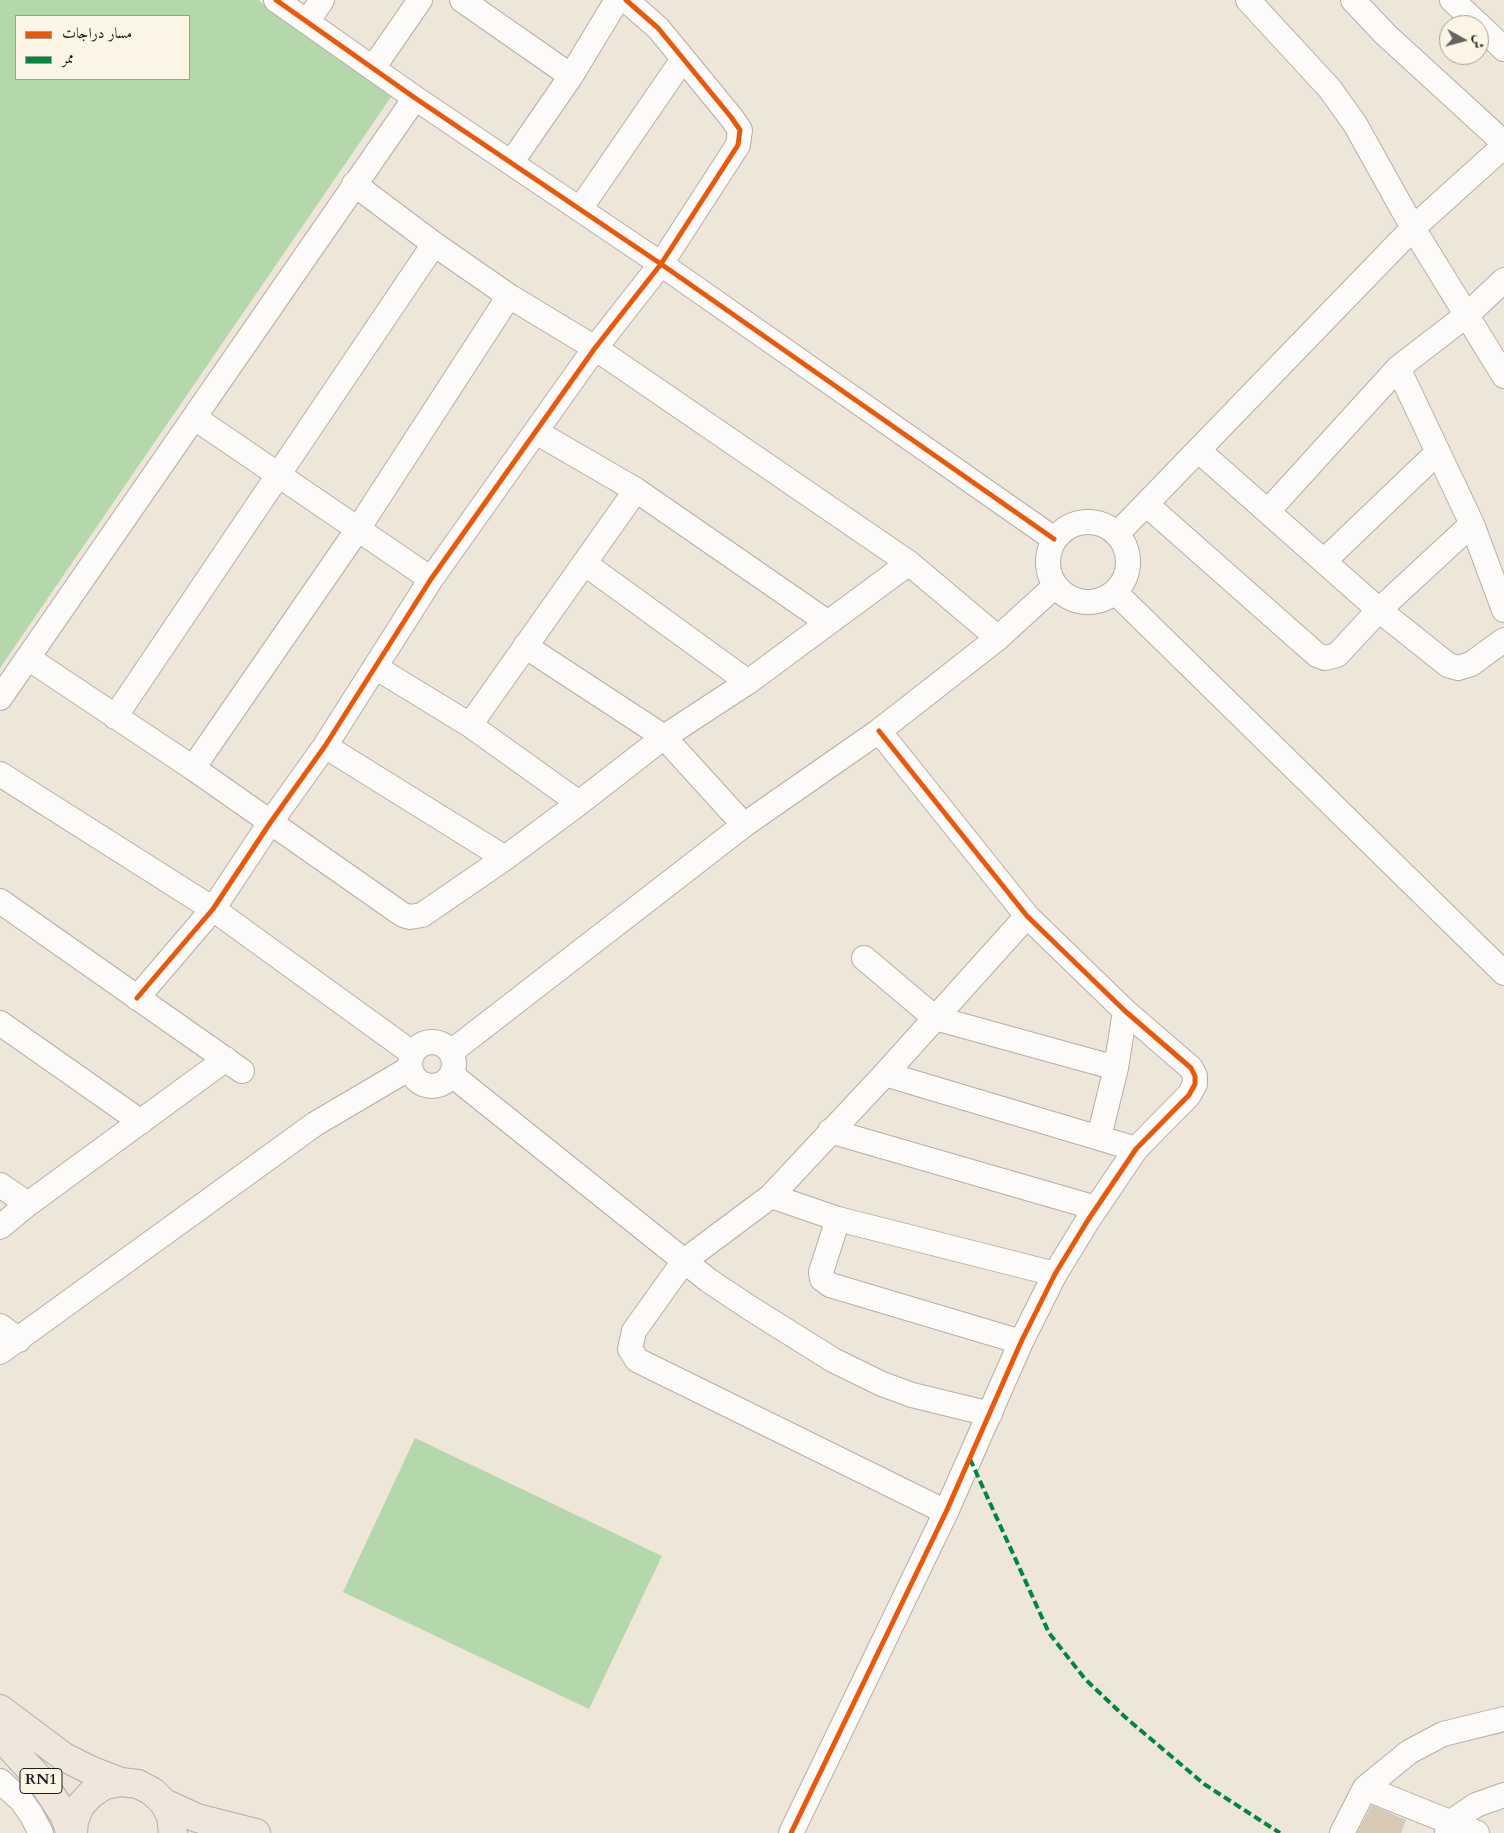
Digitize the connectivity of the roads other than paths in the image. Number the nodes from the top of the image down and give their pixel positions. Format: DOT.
graph roads {
  1 [pos="276,0"];
  2 [pos="322,0"];
  3 [pos="420,0"];
  4 [pos="462,0"];
  5 [pos="617,0"];
  6 [pos="626,0"];
  7 [pos="1248,0"];
  8 [pos="1353,0"];
  9 [pos="1452,0"];
  10 [pos="1468,15"];
  11 [pos="308,22"];
  12 [pos="1489,35"];
  13 [pos="1504,49"];
  14 [pos="683,59"];
  15 [pos="373,68"];
  16 [pos="570,76"];
  17 [pos="415,98"];
  18 [pos="1504,145"];
  19 [pos="511,163"];
  20 [pos="354,184"];
  21 [pos="580,209"];
  22 [pos="1413,228"];
  23 [pos="434,244"];
  24 [pos="661,264"];
  25 [pos="1504,280"];
  26 [pos="509,296"];
  27 [pos="1468,314"];
  28 [pos="595,348"];
  29 [pos="1501,362"];
  30 [pos="1398,368"];
  31 [pos="195,418"];
  32 [pos="536,432"];
  33 [pos="1198,450"];
  34 [pos="1438,452"];
  35 [pos="278,475"];
  36 [pos="636,490"];
  37 [pos="1146,504"];
  38 [pos="1268,511"];
  39 [pos="1472,524"];
  40 [pos="358,529"];
  41 [pos="1117,534"];
  42 [pos="1054,539"];
  43 [pos="1324,561"];
  44 [pos="909,563"];
  45 [pos="584,564"];
  46 [pos="432,579"];
  47 [pos="1055,586"];
  48 [pos="1115,592"];
  49 [pos="1379,610"];
  50 [pos="1504,610"];
  51 [pos="827,622"];
  52 [pos="998,638"];
  53 [pos="1504,640"];
  54 [pos="525,646"];
  55 [pos="28,658"];
  56 [pos="375,667"];
  57 [pos="748,682"];
  58 [pos="0,698"];
  59 [pos="115,717"];
  60 [pos="470,724"];
  61 [pos="880,731"];
  62 [pos="664,737"];
  63 [pos="325,746"];
  64 [pos="193,768"];
  65 [pos="0,774"];
  66 [pos="579,803"];
  67 [pos="270,824"];
  68 [pos="744,825"];
  69 [pos="505,858"];
  70 [pos="0,901"];
  71 [pos="213,909"];
  72 [pos="1026,916"];
  73 [pos="864,958"];
  74 [pos="1504,973"];
  75 [pos="138,998"];
  76 [pos="1125,1011"];
  77 [pos="935,1018"];
  78 [pos="0,1023"];
  79 [pos="411,1061"];
  80 [pos="451,1063"];
  81 [pos="1116,1068"];
  82 [pos="885,1074"];
  83 [pos="141,1122"];
  84 [pos="830,1131"];
  85 [pos="1099,1137"];
  86 [pos="1136,1149"];
  87 [pos="0,1185"];
  88 [pos="771,1196"];
  89 [pos="28,1204"];
  90 [pos="1096,1208"];
  91 [pos="838,1219"];
  92 [pos="0,1227"];
  93 [pos="684,1261"];
  94 [pos="1055,1274"];
  95 [pos="0,1326"];
  96 [pos="1021,1342"];
  97 [pos="10,1346"];
  98 [pos="990,1414"];
  99 [pos="946,1512"];
  100 [pos="0,1709"];
  101 [pos="1504,1719"];
  102 [pos="0,1736"];
  103 [pos="0,1781"];
  104 [pos="122,1782"];
  105 [pos="1365,1788"];
  106 [pos="1504,1795"];
  107 [pos="164,1803"];
  108 [pos="1449,1828"];
  109 [pos="41,1833"];
  110 [pos="72,1833"];
  111 [pos="173,1833"];
  112 [pos="256,1833"];
  113 [pos="791,1833"];
  114 [pos="1342,1833"];
  115 [pos="1477,1833"];
  1 -- 11 [label="street"];
  2 -- 11 [label="street"];
  3 -- 15 [label="street"];
  4 -- 16 [label="street"];
  5 -- 16 [label="street"];
  6 -- 14 [label="street"];
  7 -- 22 [label="street"];
  8 -- 18 [label="street"];
  9 -- 10 [label="street"];
  11 -- 15 [label="street"];
  12 -- 13 [label="street"];
  14 -- 21 [label="street"];
  14 -- 24 [label="street"];
  15 -- 17 [label="street"];
  16 -- 19 [label="street"];
  17 -- 19 [label="street"];
  17 -- 20 [label="street"];
  18 -- 22 [label="street"];
  19 -- 21 [label="street"];
  20 -- 23 [label="street"];
  20 -- 31 [label="street"];
  21 -- 24 [label="street"];
  22 -- 27 [label="street"];
  22 -- 33 [label="street"];
  23 -- 26 [label="street"];
  23 -- 35 [label="street"];
  24 -- 28 [label="street"];
  24 -- 42 [label="street"];
  25 -- 27 [label="street"];
  26 -- 28 [label="street"];
  26 -- 40 [label="street"];
  27 -- 29 [label="street"];
  27 -- 30 [label="street"];
  28 -- 32 [label="street"];
  28 -- 44 [label="street"];
  30 -- 34 [label="street"];
  30 -- 38 [label="street"];
  31 -- 35 [label="street"];
  31 -- 55 [label="street"];
  32 -- 36 [label="street"];
  32 -- 46 [label="street"];
  33 -- 37 [label="street"];
  33 -- 38 [label="street"];
  34 -- 39 [label="street"];
  34 -- 43 [label="street"];
  35 -- 40 [label="street"];
  35 -- 59 [label="street"];
  36 -- 45 [label="street"];
  36 -- 51 [label="street"];
  37 -- 41 [label="street"];
  37 -- 49 [label="street"];
  38 -- 43 [label="street"];
  39 -- 49 [label="street"];
  39 -- 50 [label="street"];
  40 -- 46 [label="street"];
  40 -- 64 [label="street"];
  41 -- 42 [label="street"];
  41 -- 48 [label="street"];
  42 -- 47 [label="street"];
  43 -- 49 [label="street"];
  44 -- 51 [label="street"];
  44 -- 52 [label="street"];
  45 -- 54 [label="street"];
  45 -- 57 [label="street"];
  46 -- 56 [label="street"];
  47 -- 48 [label="street"];
  47 -- 52 [label="street"];
  48 -- 74 [label="street"];
  49 -- 53 [label="street"];
  51 -- 57 [label="street"];
  52 -- 61 [label="street"];
  54 -- 60 [label="street"];
  54 -- 62 [label="street"];
  55 -- 58 [label="street"];
  55 -- 59 [label="street"];
  56 -- 60 [label="street"];
  56 -- 63 [label="street"];
  57 -- 62 [label="street"];
  59 -- 64 [label="street"];
  60 -- 66 [label="street"];
  61 -- 68 [label="street"];
  61 -- 72 [label="street"];
  62 -- 66 [label="street"];
  62 -- 68 [label="street"];
  63 -- 67 [label="street"];
  63 -- 69 [label="street"];
  64 -- 67 [label="street"];
  65 -- 71 [label="street"];
  66 -- 69 [label="street"];
  67 -- 69 [label="street"];
  67 -- 71 [label="street"];
  68 -- 80 [label="street"];
  70 -- 75 [label="street"];
  71 -- 75 [label="street"];
  71 -- 79 [label="street"];
  72 -- 76 [label="street"];
  72 -- 77 [label="street"];
  73 -- 77 [label="street"];
  75 -- 83 [label="street"];
  76 -- 81 [label="street"];
  76 -- 86 [label="street"];
  77 -- 81 [label="street"];
  77 -- 82 [label="street"];
  78 -- 83 [label="street"];
  79 -- 80 [label="street"];
  79 -- 80 [label="street"];
  79 -- 97 [label="street"];
  80 -- 93 [label="street"];
  81 -- 85 [label="street"];
  82 -- 84 [label="street"];
  82 -- 85 [label="street"];
  83 -- 89 [label="street"];
  84 -- 88 [label="street"];
  84 -- 90 [label="street"];
  85 -- 86 [label="street"];
  86 -- 90 [label="street"];
  87 -- 89 [label="street"];
  88 -- 91 [label="street"];
  88 -- 93 [label="street"];
  89 -- 92 [label="street"];
  90 -- 94 [label="street"];
  91 -- 94 [label="street"];
  91 -- 96 [label="street"];
  93 -- 98 [label="street"];
  93 -- 99 [label="street"];
  94 -- 96 [label="street"];
  95 -- 97 [label="street"];
  96 -- 98 [label="street"];
  98 -- 99 [label="street"];
  99 -- 113 [label="street"];
  100 -- 104 [label="main road, RN1"];
  101 -- 105 [label="street"];
  102 -- 110 [label="main road, RN1"];
  103 -- 109 [label="street"];
  104 -- 107 [label="main road, RN1"];
  104 -- 110 [label="main road, RN1"];
  105 -- 108 [label="street"];
  105 -- 114 [label="street"];
  106 -- 108 [label="street"];
  107 -- 111 [label="main road"];
  107 -- 112 [label="main road, RN1"];
  108 -- 115 [label="street"];
}
